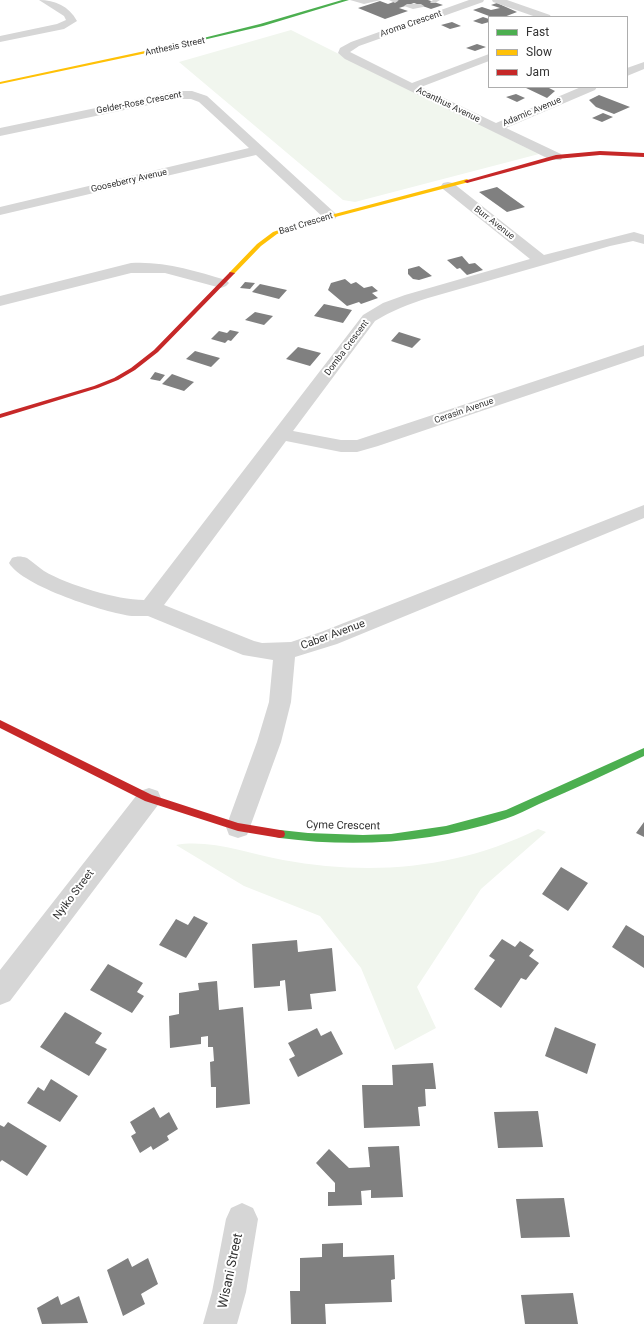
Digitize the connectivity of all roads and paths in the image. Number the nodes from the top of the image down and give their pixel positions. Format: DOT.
graph roads {
  1 [pos="44,0"];
  2 [pos="347,0"];
  3 [pos="354,0"];
  4 [pos="378,0"];
  5 [pos="479,0"];
  6 [pos="498,0"];
  7 [pos="300,4"];
  8 [pos="407,6"];
  9 [pos="421,6"];
  10 [pos="272,12"];
  11 [pos="543,16"];
  12 [pos="252,18"];
  13 [pos="0,39"];
  14 [pos="112,50"];
  15 [pos="344,50"];
  16 [pos="488,57"];
  17 [pos="644,65"];
  18 [pos="628,72"];
  19 [pos="0,83"];
  20 [pos="411,87"];
  21 [pos="589,88"];
  22 [pos="495,128"];
  23 [pos="0,132"];
  24 [pos="259,150"];
  25 [pos="644,155"];
  26 [pos="556,157"];
  27 [pos="448,186"];
  28 [pos="0,212"];
  29 [pos="330,216"];
  30 [pos="644,240"];
  31 [pos="541,260"];
  32 [pos="222,283"];
  33 [pos="0,301"];
  34 [pos="644,350"];
  35 [pos="0,416"];
  36 [pos="281,434"];
  37 [pos="644,511"];
  38 [pos="19,563"];
  39 [pos="150,608"];
  40 [pos="285,652"];
  41 [pos="0,724"];
  42 [pos="644,752"];
  43 [pos="149,798"];
  44 [pos="238,826"];
  45 [pos="0,992"];
  46 [pos="242,1219"];
  47 [pos="220,1324"];
  1 -- 13 [label="street"];
  2 -- 19 [label="street, Anthesis Street"];
  3 -- 4 [label="lane"];
  5 -- 15 [label="street, Aroma Crescent"];
  6 -- 11 [label="street"];
  7 -- 10 [label="street"];
  8 -- 9 [label="lane"];
  12 -- 14 [label="street, Anthesis Street"];
  15 -- 20 [label="street, Acanthus Avenue"];
  16 -- 20 [label="street"];
  17 -- 18 [label="street"];
  20 -- 22 [label="street, Acanthus Avenue"];
  21 -- 22 [label="street, Adamic Avenue"];
  22 -- 26 [label="street, Acanthus Avenue"];
  23 -- 24 [label="street, Gelder-Rose Crescent"];
  24 -- 28 [label="street, Gooseberry Avenue"];
  24 -- 29 [label="street, Gelder-Rose Crescent"];
  25 -- 26 [label="street, Bast Crescent"];
  26 -- 27 [label="street, Bast Crescent"];
  27 -- 29 [label="street, Bast Crescent"];
  27 -- 31 [label="street, Burr Avenue"];
  29 -- 32 [label="street, Bast Crescent"];
  30 -- 31 [label="street, Domba Crescent"];
  31 -- 36 [label="street, Domba Crescent"];
  32 -- 33 [label="street"];
  32 -- 35 [label="street, Bast Crescent"];
  34 -- 36 [label="street, Cerasin Avenue"];
  36 -- 39 [label="street, Domba Crescent"];
  37 -- 40 [label="street, Caber Avenue"];
  38 -- 39 [label="street, Caber Avenue"];
  39 -- 40 [label="street, Caber Avenue"];
  40 -- 44 [label="street"];
  41 -- 43 [label="street, Cyme Crescent"];
  42 -- 44 [label="street, Cyme Crescent"];
  43 -- 44 [label="street, Cyme Crescent"];
  43 -- 45 [label="street, Nyiko Street"];
  46 -- 47 [label="street, Wisani Street"];
}
